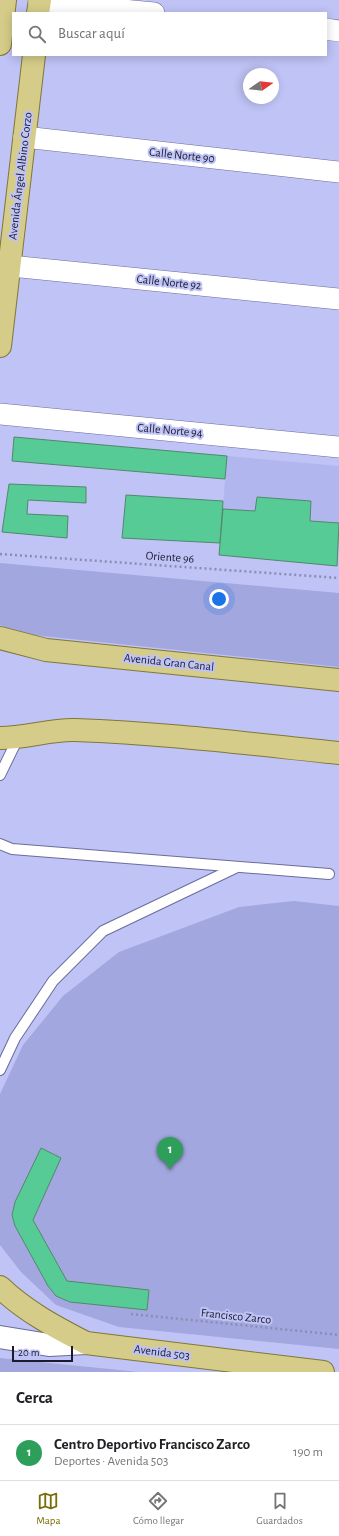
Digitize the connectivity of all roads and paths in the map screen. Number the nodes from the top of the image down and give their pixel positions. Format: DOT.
graph roads {
  1 [pos="3,1"];
  2 [pos="39,5"];
  3 [pos="140,12"];
  4 [pos="327,30"];
  5 [pos="339,31"];
  6 [pos="0,44"];
  7 [pos="34,56"];
  8 [pos="24,137"];
  9 [pos="339,172"];
  10 [pos="5,266"];
  11 [pos="339,299"];
  12 [pos="0,346"];
  13 [pos="0,414"];
  14 [pos="339,447"];
  15 [pos="0,554"];
  16 [pos="339,578"];
  17 [pos="0,638"];
  18 [pos="339,680"];
  19 [pos="9,738"];
  20 [pos="339,753"];
  21 [pos="0,775"];
  22 [pos="0,844"];
  23 [pos="237,868"];
  24 [pos="329,874"];
  25 [pos="0,1070"];
  26 [pos="0,1287"];
  27 [pos="131,1314"];
  28 [pos="339,1335"];
  29 [pos="0,1337"];
  30 [pos="86,1343"];
  31 [pos="323,1372"];
  1 -- 6 [label="main road"];
  2 -- 3 [label="street"];
  4 -- 5 [label="street"];
  7 -- 8 [label="main road, Avenida Ángel Albino Corzo"];
  8 -- 9 [label="street, Calle Norte 90"];
  8 -- 10 [label="main road, Avenida Ángel Albino Corzo"];
  10 -- 11 [label="street, Calle Norte 92"];
  10 -- 12 [label="main road, Avenida Ángel Albino Corzo"];
  13 -- 14 [label="street, Calle Norte 94"];
  15 -- 16 [label="path, Oriente 96"];
  17 -- 18 [label="main road, Avenida Gran Canal"];
  19 -- 20 [label="main road"];
  19 -- 21 [label="lane"];
  22 -- 23 [label="lane"];
  23 -- 24 [label="lane"];
  23 -- 25 [label="lane"];
  26 -- 30 [label="main road"];
  27 -- 28 [label="path, Francisco Zarco"];
  29 -- 30 [label="street, Avenida 503"];
  30 -- 31 [label="main road, Avenida 503"];
}
